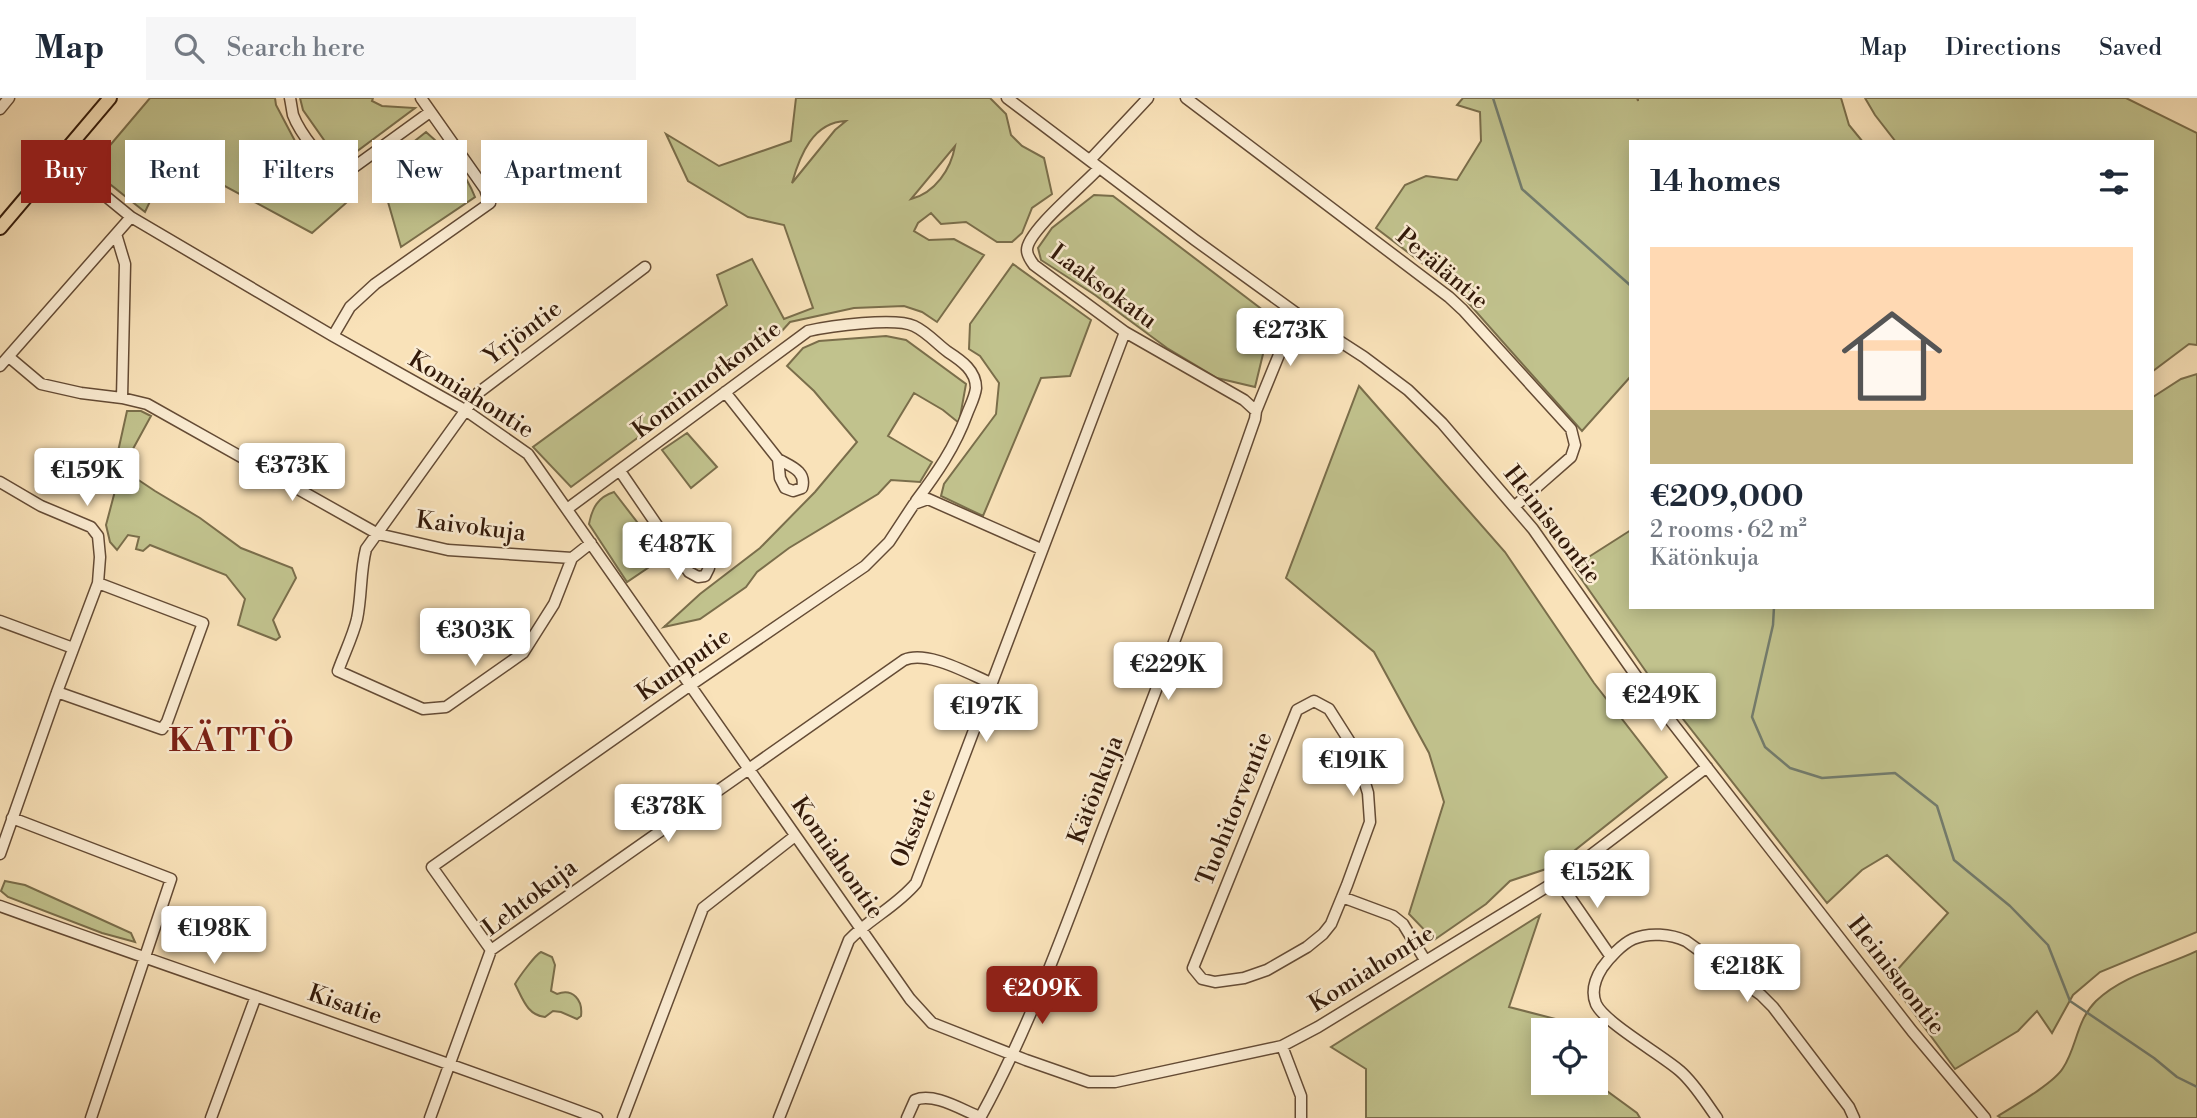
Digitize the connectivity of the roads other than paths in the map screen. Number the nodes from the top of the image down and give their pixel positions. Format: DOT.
graph roads {
  1 [pos="9,98"];
  2 [pos="110,98"];
  3 [pos="290,98"];
  4 [pos="421,98"];
  5 [pos="1007,98"];
  6 [pos="1148,98"];
  7 [pos="1186,98"];
  8 [pos="0,109"];
  9 [pos="430,112"];
  10 [pos="74,140"];
  11 [pos="1090,160"];
  12 [pos="1100,167"];
  13 [pos="111,201"];
  14 [pos="21,203"];
  15 [pos="131,217"];
  16 [pos="0,228"];
  17 [pos="116,234"];
  18 [pos="645,267"];
  19 [pos="1296,313"];
  20 [pos="1125,332"];
  21 [pos="333,336"];
  22 [pos="9,357"];
  23 [pos="0,366"];
  24 [pos="724,392"];
  25 [pos="122,398"];
  26 [pos="465,411"];
  27 [pos="1256,411"];
  28 [pos="778,459"];
  29 [pos="620,471"];
  30 [pos="0,482"];
  31 [pos="914,504"];
  32 [pos="1514,507"];
  33 [pos="567,509"];
  34 [pos="378,534"];
  35 [pos="591,543"];
  36 [pos="1041,549"];
  37 [pos="675,550"];
  38 [pos="572,558"];
  39 [pos="98,583"];
  40 [pos="0,621"];
  41 [pos="74,648"];
  42 [pos="990,683"];
  43 [pos="691,685"];
  44 [pos="57,692"];
  45 [pos="1707,767"];
  46 [pos="749,768"];
  47 [pos="12,818"];
  48 [pos="795,836"];
  49 [pos="0,854"];
  50 [pos="1558,880"];
  51 [pos="1342,897"];
  52 [pos="0,906"];
  53 [pos="861,928"];
  54 [pos="491,950"];
  55 [pos="1611,957"];
  56 [pos="145,959"];
  57 [pos="1425,960"];
  58 [pos="256,996"];
  59 [pos="1282,1046"];
  60 [pos="1013,1055"];
  61 [pos="449,1063"];
  62 [pos="91,1118"];
  63 [pos="211,1118"];
  64 [pos="430,1118"];
  65 [pos="597,1118"];
  66 [pos="623,1118"];
  67 [pos="779,1118"];
  68 [pos="906,1118"];
  69 [pos="980,1118"];
  70 [pos="1301,1118"];
  71 [pos="1717,1118"];
  72 [pos="1854,1118"];
  73 [pos="1985,1118"];
  1 -- 8 [label="street"];
  2 -- 10 [label="main road"];
  3 -- 9 [label="street"];
  4 -- 9 [label="street"];
  5 -- 11 [label="street, Heinisuontie"];
  6 -- 11 [label="street"];
  7 -- 32 [label="street, Peräläntie"];
  9 -- 21 [label="street"];
  11 -- 12 [label="street, Heinisuontie"];
  12 -- 19 [label="street, Heinisuontie"];
  12 -- 20 [label="street, Laaksokatu"];
  13 -- 15 [label="street, Komiahontie"];
  14 -- 16 [label="main road"];
  15 -- 17 [label="street"];
  15 -- 21 [label="street, Komiahontie"];
  17 -- 22 [label="street"];
  17 -- 25 [label="street"];
  18 -- 26 [label="street, Yrjöntie"];
  19 -- 27 [label="street, Kätönkuja"];
  19 -- 32 [label="street, Heinisuontie"];
  20 -- 27 [label="street, Laaksokatu"];
  20 -- 36 [label="street, Oksatie"];
  21 -- 26 [label="street, Komiahontie"];
  22 -- 23 [label="street"];
  22 -- 25 [label="street, Kaivokuja"];
  24 -- 28 [label="street"];
  24 -- 29 [label="street, Kominnotkontie"];
  24 -- 31 [label="street, Kominnotkontie"];
  25 -- 34 [label="street, Kaivokuja"];
  26 -- 33 [label="street, Komiahontie"];
  26 -- 34 [label="street, Yrjöntie"];
  27 -- 60 [label="street, Kätönkuja"];
  29 -- 33 [label="street, Kominnotkontie"];
  29 -- 37 [label="street"];
  30 -- 39 [label="street"];
  31 -- 36 [label="street"];
  31 -- 43 [label="street, Kumputie"];
  32 -- 45 [label="street, Heinisuontie"];
  33 -- 35 [label="street, Komiahontie"];
  34 -- 38 [label="street, Kaivokuja"];
  34 -- 38 [label="street, Yrjöntie"];
  35 -- 38 [label="street"];
  35 -- 43 [label="street, Komiahontie"];
  36 -- 42 [label="street, Oksatie"];
  39 -- 41 [label="street"];
  39 -- 44 [label="street"];
  40 -- 41 [label="street"];
  41 -- 44 [label="street"];
  42 -- 46 [label="street, Lehtokuja"];
  42 -- 53 [label="street, Oksatie"];
  43 -- 46 [label="street, Komiahontie"];
  43 -- 54 [label="street, Kumputie"];
  44 -- 47 [label="street"];
  45 -- 50 [label="street, Komiahontie"];
  45 -- 73 [label="street, Heinisuontie"];
  46 -- 48 [label="street, Komiahontie"];
  46 -- 54 [label="street, Lehtokuja"];
  47 -- 49 [label="street"];
  47 -- 56 [label="street"];
  48 -- 53 [label="street, Komiahontie"];
  48 -- 66 [label="street"];
  50 -- 55 [label="street"];
  50 -- 57 [label="street, Komiahontie"];
  51 -- 51 [label="street, Tuohitorventie"];
  51 -- 57 [label="street"];
  52 -- 56 [label="street, Kisatie"];
  53 -- 60 [label="street, Komiahontie"];
  53 -- 67 [label="street, Oksatie"];
  54 -- 61 [label="street, Lehtokuja"];
  55 -- 71 [label="street"];
  55 -- 72 [label="street"];
  56 -- 58 [label="street, Kisatie"];
  56 -- 62 [label="street"];
  57 -- 59 [label="street, Komiahontie"];
  58 -- 61 [label="street, Kisatie"];
  58 -- 63 [label="street"];
  59 -- 60 [label="street, Komiahontie"];
  59 -- 70 [label="street"];
  60 -- 69 [label="street, Kätönkuja"];
  61 -- 64 [label="street, Lehtokuja"];
  61 -- 65 [label="street, Kisatie"];
  68 -- 69 [label="street"];
}
